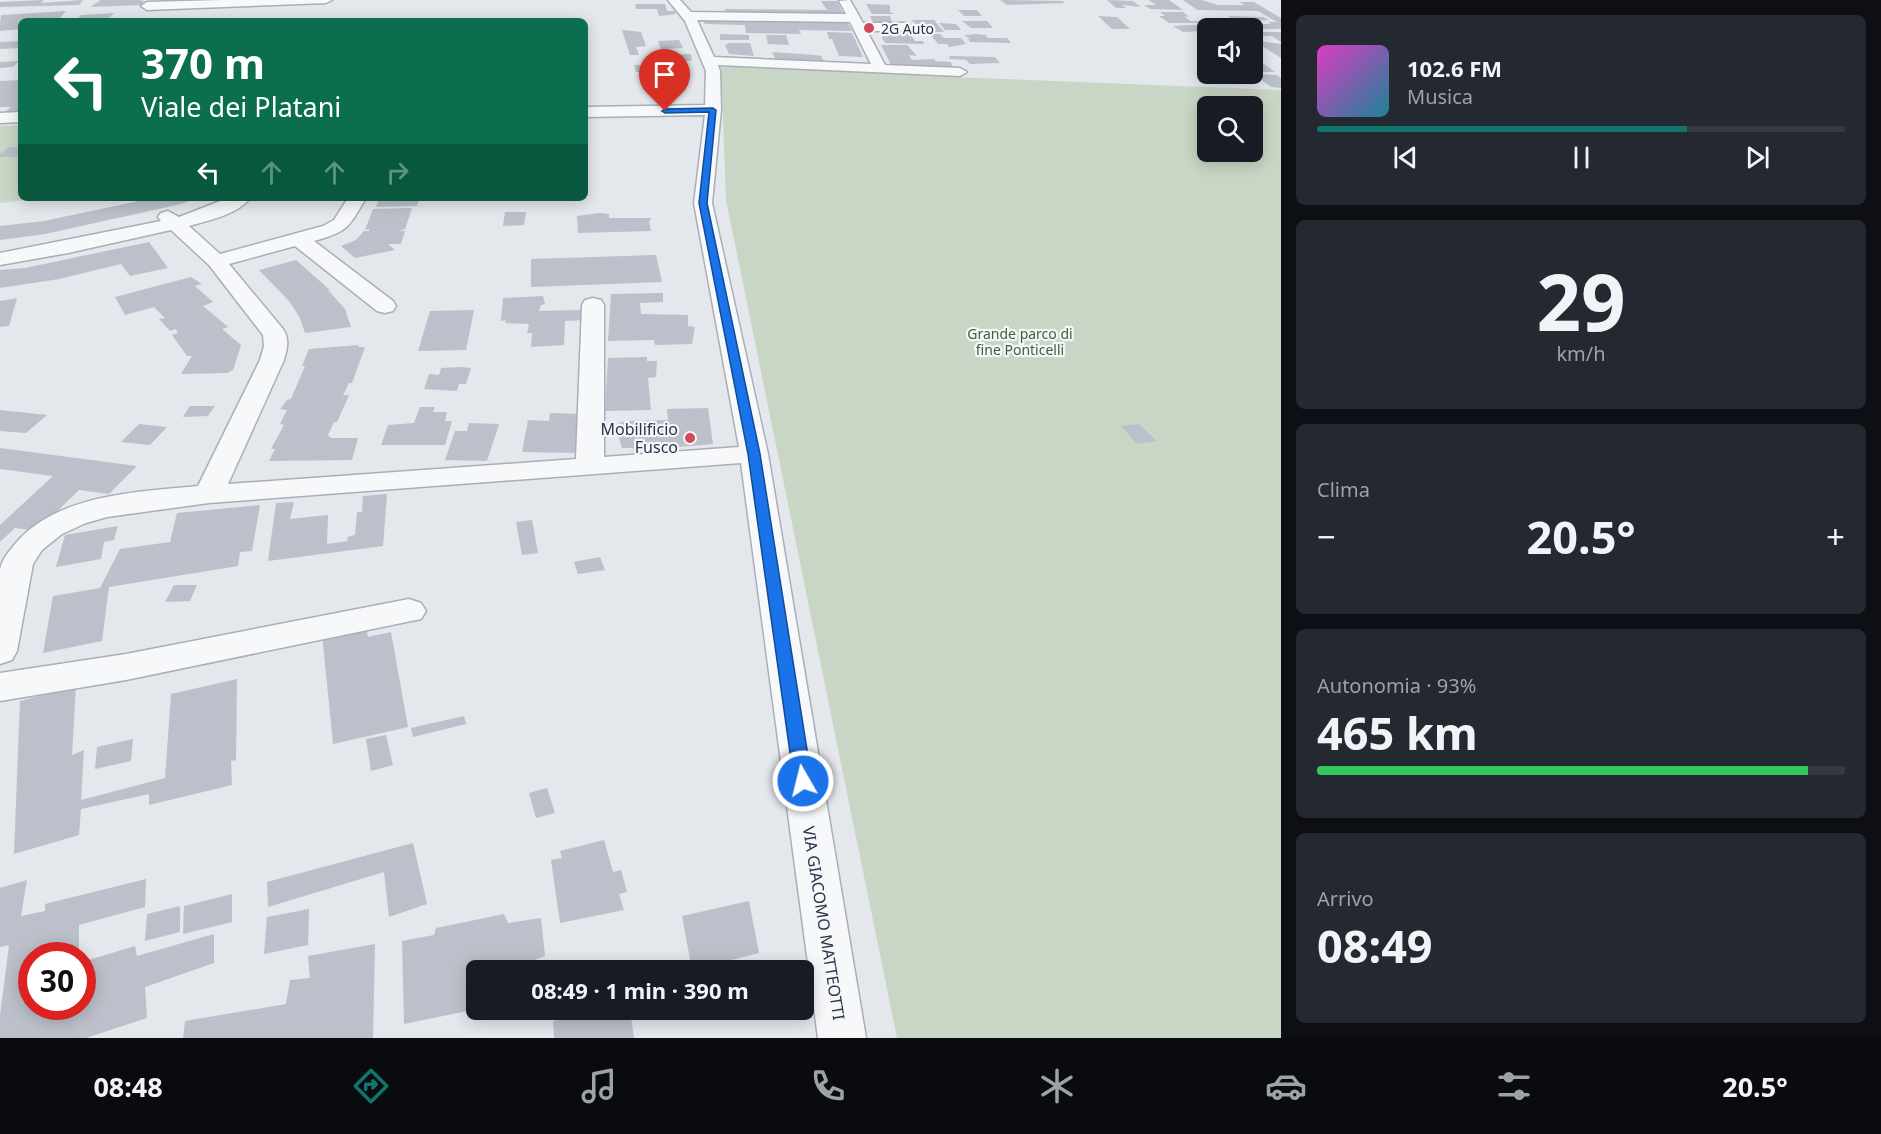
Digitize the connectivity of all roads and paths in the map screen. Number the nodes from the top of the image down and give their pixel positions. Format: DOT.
graph roads {
  1 [pos="326,0"];
  2 [pos="845,0"];
  3 [pos="146,8"];
  4 [pos="681,8"];
  5 [pos="856,22"];
  6 [pos="907,27"];
  7 [pos="710,61"];
  8 [pos="880,68"];
  9 [pos="960,72"];
  10 [pos="712,113"];
  11 [pos="588,114"];
  12 [pos="18,119"];
  13 [pos="0,120"];
  14 [pos="215,201"];
  15 [pos="236,201"];
  16 [pos="355,201"];
  17 [pos="171,220"];
  18 [pos="298,238"];
  19 [pos="0,251"];
  20 [pos="0,259"];
  21 [pos="216,261"];
  22 [pos="593,305"];
  23 [pos="385,306"];
  24 [pos="754,454"];
  25 [pos="590,465"];
  26 [pos="209,494"];
  27 [pos="409,611"];
  28 [pos="0,651"];
  29 [pos="0,687"];
  30 [pos="842,1038"];
  1 -- 3 [label="street"];
  2 -- 5 [label="street"];
  4 -- 5 [label="street"];
  4 -- 7 [label="street, VIA GIACOMO MATTEOTTI"];
  5 -- 6 [label="street"];
  5 -- 8 [label="street"];
  7 -- 8 [label="street"];
  7 -- 10 [label="street, VIA GIACOMO MATTEOTTI"];
  8 -- 9 [label="street"];
  10 -- 11 [label="street"];
  10 -- 24 [label="street, VIA GIACOMO MATTEOTTI"];
  12 -- 13 [label="street"];
  14 -- 17 [label="street"];
  15 -- 17 [label="street"];
  16 -- 18 [label="street"];
  17 -- 19 [label="street"];
  17 -- 20 [label="street"];
  17 -- 21 [label="street"];
  18 -- 21 [label="street"];
  18 -- 23 [label="street"];
  21 -- 26 [label="street"];
  22 -- 25 [label="street"];
  24 -- 25 [label="street"];
  24 -- 30 [label="street, VIA GIACOMO MATTEOTTI"];
  25 -- 26 [label="street"];
  26 -- 28 [label="street"];
  27 -- 29 [label="street"];
}
